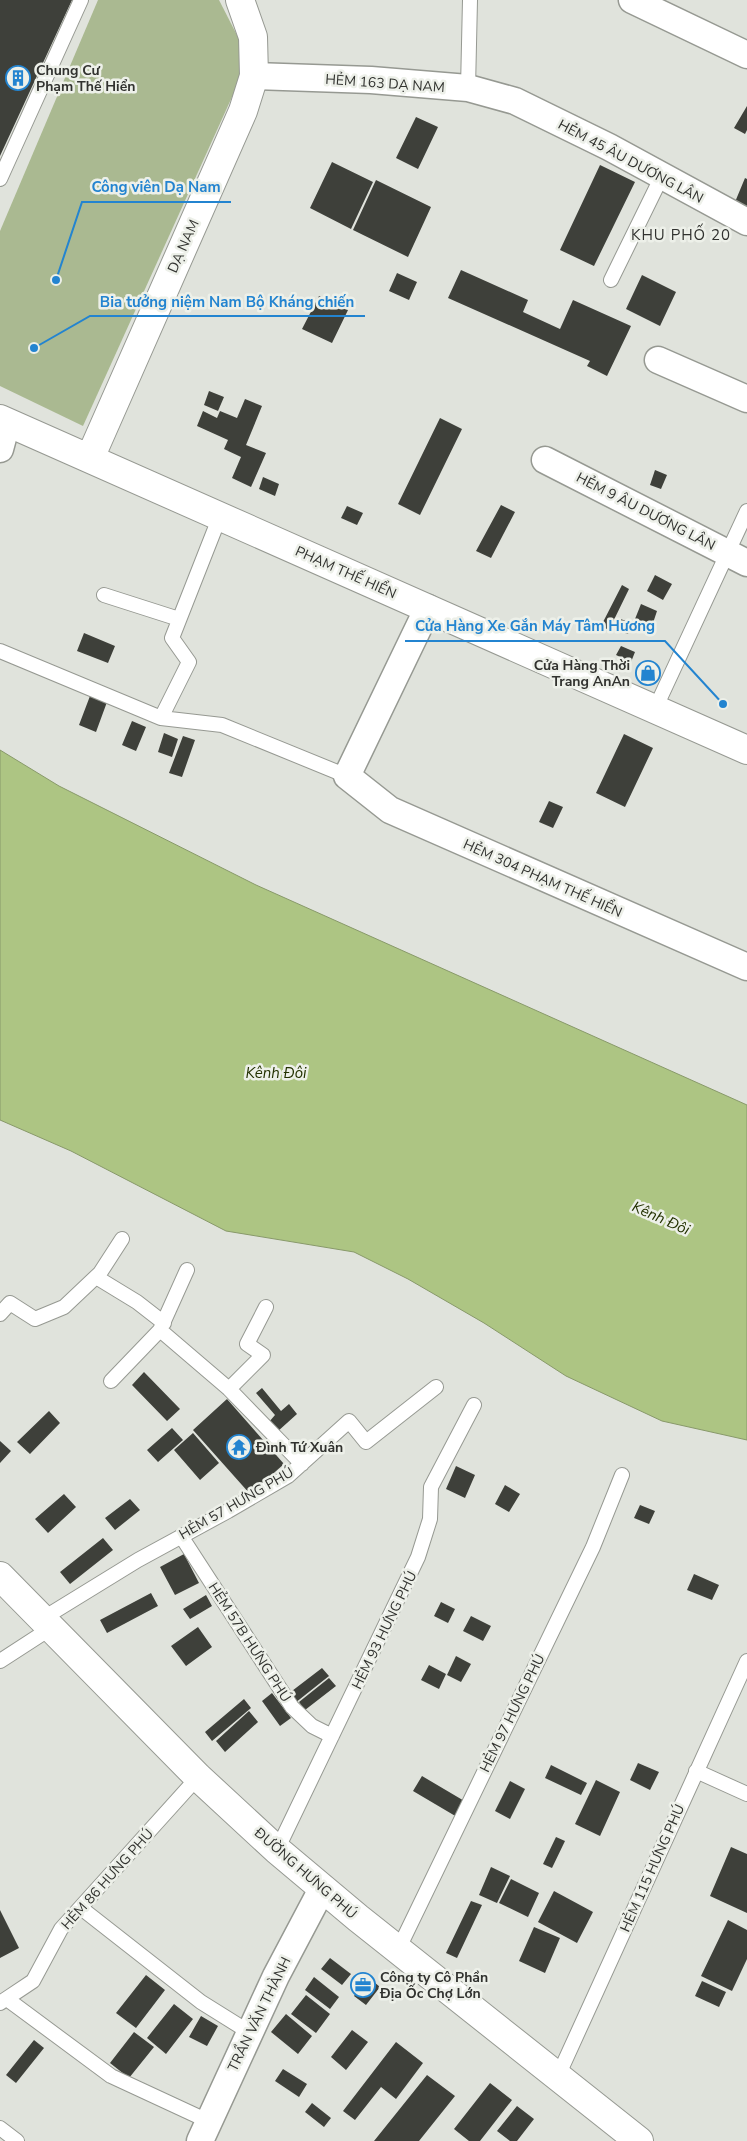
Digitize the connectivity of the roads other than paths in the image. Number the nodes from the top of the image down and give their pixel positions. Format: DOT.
graph roads {
  1 [pos="81,0"];
  2 [pos="240,0"];
  3 [pos="470,0"];
  4 [pos="632,0"];
  5 [pos="747,55"];
  6 [pos="254,76"];
  7 [pos="468,88"];
  8 [pos="515,101"];
  9 [pos="662,176"];
  10 [pos="0,179"];
  11 [pos="747,222"];
  12 [pos="611,280"];
  13 [pos="658,360"];
  14 [pos="747,400"];
  15 [pos="4,421"];
  16 [pos="0,449"];
  17 [pos="90,458"];
  18 [pos="546,460"];
  19 [pos="747,511"];
  20 [pos="220,516"];
  21 [pos="737,558"];
  22 [pos="104,595"];
  23 [pos="428,608"];
  24 [pos="179,619"];
  25 [pos="0,651"];
  26 [pos="655,709"];
  27 [pos="161,718"];
  28 [pos="747,750"];
  29 [pos="347,776"];
  30 [pos="747,967"];
  31 [pos="122,1239"];
  32 [pos="187,1270"];
  33 [pos="96,1277"];
  34 [pos="266,1307"];
  35 [pos="0,1314"];
  36 [pos="162,1326"];
  37 [pos="110,1381"];
  38 [pos="436,1387"];
  39 [pos="229,1389"];
  40 [pos="474,1405"];
  41 [pos="302,1464"];
  42 [pos="622,1475"];
  43 [pos="181,1536"];
  44 [pos="0,1576"];
  45 [pos="46,1624"];
  46 [pos="0,1661"];
  47 [pos="747,1661"];
  48 [pos="332,1736"];
  49 [pos="696,1771"];
  50 [pos="198,1777"];
  51 [pos="747,1794"];
  52 [pos="277,1850"];
  53 [pos="322,1889"];
  54 [pos="81,1908"];
  55 [pos="398,1950"];
  56 [pos="4,2001"];
  57 [pos="249,2032"];
  58 [pos="558,2076"];
  59 [pos="0,2128"];
  60 [pos="204,2131"];
  61 [pos="17,2141"];
  62 [pos="639,2141"];
  1 -- 10 [label="lane"];
  2 -- 6 [label="main road, DẠ NAM"];
  3 -- 7 [label="lane"];
  4 -- 5 [label="street"];
  6 -- 7 [label="street, HẺM 163 DẠ NAM"];
  6 -- 17 [label="main road, DẠ NAM"];
  7 -- 8 [label="street, HẺM 163 DẠ NAM"];
  8 -- 9 [label="street, HẺM 45 ÂU DƯƠNG LÂN"];
  9 -- 11 [label="street, HẺM 45 ÂU DƯƠNG LÂN"];
  9 -- 12 [label="lane"];
  13 -- 14 [label="street"];
  15 -- 16 [label="street"];
  15 -- 17 [label="main road, PHẠM THẾ HIỂN"];
  17 -- 20 [label="main road, PHẠM THẾ HIỂN"];
  18 -- 21 [label="street, HẺM 9 ÂU DƯƠNG LÂN"];
  19 -- 21 [label="lane"];
  20 -- 23 [label="main road, PHẠM THẾ HIỂN"];
  20 -- 24 [label="lane"];
  21 -- 26 [label="lane"];
  22 -- 24 [label="lane"];
  23 -- 26 [label="main road, PHẠM THẾ HIỂN"];
  23 -- 29 [label="street"];
  24 -- 27 [label="lane"];
  25 -- 27 [label="lane, HẺM 304 PHẠM THẾ HIỂN"];
  26 -- 28 [label="main road, PHẠM THẾ HIỂN"];
  27 -- 29 [label="lane, HẺM 304 PHẠM THẾ HIỂN"];
  29 -- 30 [label="street, HẺM 304 PHẠM THẾ HIỂN"];
  31 -- 33 [label="lane"];
  32 -- 36 [label="lane"];
  33 -- 35 [label="lane"];
  33 -- 36 [label="lane"];
  34 -- 39 [label="lane"];
  36 -- 37 [label="lane"];
  36 -- 39 [label="lane"];
  38 -- 41 [label="lane, HẺM 57 HƯNG PHÚ"];
  39 -- 41 [label="lane"];
  40 -- 48 [label="lane, HẺM 93 HƯNG PHÚ"];
  41 -- 43 [label="lane, HẺM 57 HƯNG PHÚ"];
  42 -- 55 [label="lane, HẺM 97 HƯNG PHÚ"];
  43 -- 45 [label="lane, HẺM 57 HƯNG PHÚ"];
  43 -- 48 [label="lane, HẺM 57B HƯNG PHÚ"];
  44 -- 45 [label="main road, ĐƯỜNG HƯNG PHÚ"];
  45 -- 46 [label="lane, HẺM 57 HƯNG PHÚ"];
  45 -- 50 [label="main road, ĐƯỜNG HƯNG PHÚ"];
  47 -- 49 [label="lane, HẺM 115 HƯNG PHÚ"];
  48 -- 52 [label="lane, HẺM 93 HƯNG PHÚ"];
  49 -- 51 [label="lane"];
  49 -- 58 [label="lane, HẺM 115 HƯNG PHÚ"];
  50 -- 52 [label="main road, ĐƯỜNG HƯNG PHÚ"];
  50 -- 54 [label="lane, HẺM 86 HƯNG PHÚ"];
  52 -- 53 [label="main road, ĐƯỜNG HƯNG PHÚ"];
  53 -- 55 [label="main road, ĐƯỜNG HƯNG PHÚ"];
  53 -- 57 [label="street, TRẦN VĂN THÀNH"];
  54 -- 56 [label="lane, HẺM 86 HƯNG PHÚ"];
  54 -- 57 [label="lane"];
  55 -- 58 [label="main road, ĐƯỜNG HƯNG PHÚ"];
  56 -- 60 [label="lane"];
  57 -- 60 [label="street, TRẦN VĂN THÀNH"];
  58 -- 62 [label="main road, ĐƯỜNG HƯNG PHÚ"];
  59 -- 61 [label="lane"];
}
